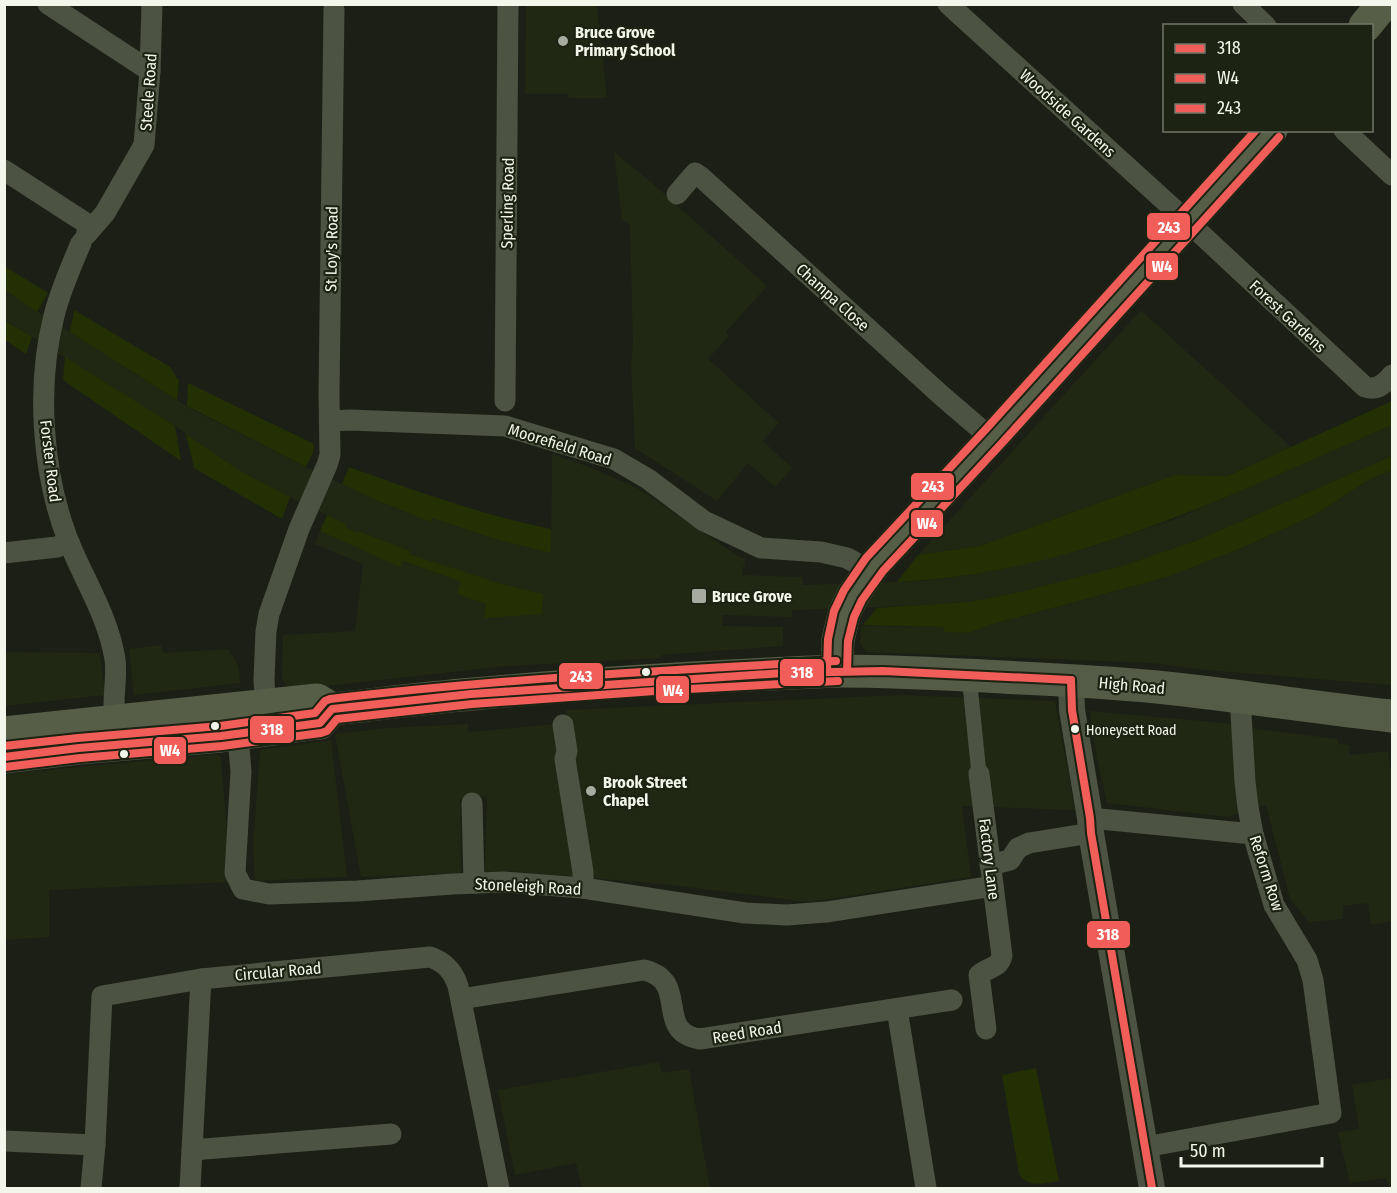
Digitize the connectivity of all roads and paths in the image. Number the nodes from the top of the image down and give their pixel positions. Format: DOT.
graph roads {
  1 [pos="48,4"];
  2 [pos="152,4"];
  3 [pos="508,4"];
  4 [pos="948,4"];
  5 [pos="1243,4"];
  6 [pos="1383,4"];
  7 [pos="334,9"];
  8 [pos="1264,24"];
  9 [pos="1367,24"];
  10 [pos="150,71"];
  11 [pos="1269,132"];
  12 [pos="1346,132"];
  13 [pos="4,170"];
  14 [pos="1392,175"];
  15 [pos="677,194"];
  16 [pos="1188,222"];
  17 [pos="86,235"];
  18 [pos="1392,375"];
  19 [pos="505,401"];
  20 [pos="330,422"];
  21 [pos="991,438"];
  22 [pos="69,542"];
  23 [pos="4,553"];
  24 [pos="870,571"];
  25 [pos="837,671"];
  26 [pos="969,675"];
  27 [pos="1071,680"];
  28 [pos="1240,697"];
  29 [pos="1392,716"];
  30 [pos="252,719"];
  31 [pos="563,725"];
  32 [pos="4,733"];
  33 [pos="116,733"];
  34 [pos="4,757"];
  35 [pos="979,774"];
  36 [pos="472,803"];
  37 [pos="1091,826"];
  38 [pos="1253,834"];
  39 [pos="990,865"];
  40 [pos="474,883"];
  41 [pos="993,886"];
  42 [pos="584,888"];
  43 [pos="201,979"];
  44 [pos="461,999"];
  45 [pos="952,1000"];
  46 [pos="897,1009"];
  47 [pos="986,1029"];
  48 [pos="391,1134"];
  49 [pos="4,1141"];
  50 [pos="95,1145"];
  51 [pos="1145,1147"];
  52 [pos="192,1150"];
  53 [pos="91,1188"];
  54 [pos="190,1188"];
  55 [pos="499,1188"];
  56 [pos="926,1188"];
  57 [pos="1152,1188"];
  1 -- 10 [label="street"];
  2 -- 10 [label="street, Steele Road"];
  3 -- 19 [label="street, Sperling Road"];
  4 -- 16 [label="street, Woodside Gardens"];
  5 -- 8 [label="street"];
  6 -- 9 [label="highway"];
  7 -- 20 [label="street, St Loy's Road"];
  10 -- 17 [label="street, Steele Road"];
  11 -- 16 [label="highway"];
  12 -- 14 [label="street"];
  13 -- 17 [label="street"];
  15 -- 21 [label="street, Champa Close"];
  16 -- 18 [label="street, Forest Gardens"];
  16 -- 21 [label="highway"];
  17 -- 22 [label="street, Forster Road"];
  20 -- 24 [label="street, Moorefield Road"];
  20 -- 30 [label="street, St Loy's Road"];
  21 -- 24 [label="highway"];
  22 -- 23 [label="street"];
  22 -- 33 [label="street, Forster Road"];
  24 -- 25 [label="highway"];
  25 -- 26 [label="main road, High Road"];
  25 -- 30 [label="highway, High Road"];
  26 -- 27 [label="main road, High Road"];
  26 -- 35 [label="street, Factory Lane"];
  27 -- 28 [label="main road, High Road"];
  27 -- 37 [label="street"];
  28 -- 29 [label="main road, High Road"];
  28 -- 38 [label="street, Reform Row"];
  30 -- 33 [label="highway, High Road"];
  30 -- 40 [label="street, Stoneleigh Road"];
  31 -- 42 [label="street"];
  32 -- 33 [label="highway, High Road"];
  33 -- 34 [label="highway, High Road"];
  35 -- 39 [label="street, Factory Lane"];
  36 -- 40 [label="street"];
  37 -- 38 [label="street"];
  37 -- 39 [label="street"];
  37 -- 51 [label="street"];
  38 -- 51 [label="street, Reform Row"];
  39 -- 41 [label="street, Factory Lane"];
  40 -- 42 [label="street, Stoneleigh Road"];
  41 -- 42 [label="street, Stoneleigh Road"];
  41 -- 47 [label="street, Factory Lane"];
  43 -- 44 [label="street, Circular Road"];
  43 -- 50 [label="street, Circular Road"];
  43 -- 52 [label="street"];
  44 -- 46 [label="street, Reed Road"];
  44 -- 55 [label="street"];
  45 -- 46 [label="street, Reed Road"];
  46 -- 56 [label="street"];
  48 -- 52 [label="street"];
  49 -- 50 [label="street"];
  50 -- 53 [label="street"];
  51 -- 57 [label="street"];
  52 -- 54 [label="street"];
}
